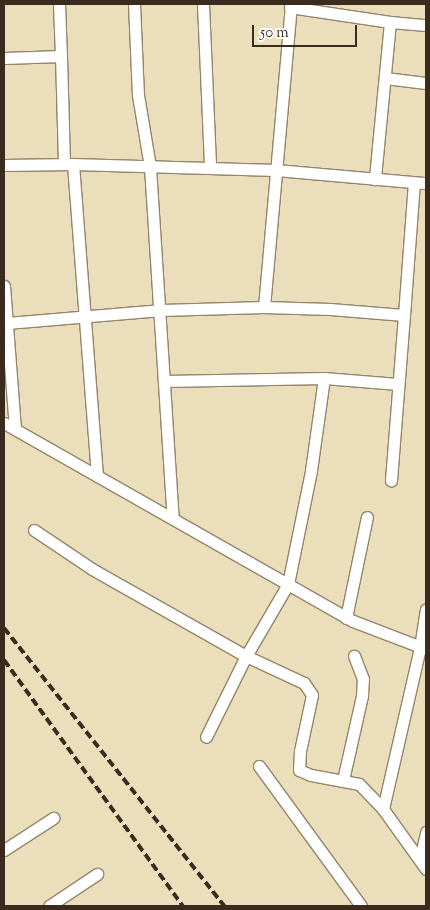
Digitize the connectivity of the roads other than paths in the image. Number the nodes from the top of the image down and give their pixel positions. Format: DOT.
graph roads {
  1 [pos="59,4"];
  2 [pos="134,4"];
  3 [pos="203,4"];
  4 [pos="290,6"];
  5 [pos="335,9"];
  6 [pos="390,22"];
  7 [pos="426,25"];
  8 [pos="61,56"];
  9 [pos="4,58"];
  10 [pos="385,78"];
  11 [pos="426,83"];
  12 [pos="69,164"];
  13 [pos="4,165"];
  14 [pos="150,167"];
  15 [pos="210,167"];
  16 [pos="276,170"];
  17 [pos="375,179"];
  18 [pos="414,182"];
  19 [pos="426,183"];
  20 [pos="4,286"];
  21 [pos="264,307"];
  22 [pos="161,310"];
  23 [pos="404,315"];
  24 [pos="84,316"];
  25 [pos="7,323"];
  26 [pos="324,378"];
  27 [pos="165,381"];
  28 [pos="398,384"];
  29 [pos="4,423"];
  30 [pos="16,429"];
  31 [pos="96,475"];
  32 [pos="390,480"];
  33 [pos="367,517"];
  34 [pos="173,518"];
  35 [pos="34,530"];
  36 [pos="288,584"];
  37 [pos="426,609"];
  38 [pos="346,618"];
  39 [pos="423,648"];
  40 [pos="246,656"];
  41 [pos="354,656"];
  42 [pos="206,737"];
  43 [pos="259,766"];
  44 [pos="342,780"];
  45 [pos="383,809"];
  46 [pos="53,818"];
  47 [pos="426,832"];
  48 [pos="4,850"];
  49 [pos="423,864"];
  50 [pos="97,874"];
  51 [pos="49,906"];
  52 [pos="361,906"];
  1 -- 8 [label="street"];
  2 -- 14 [label="street"];
  3 -- 15 [label="street"];
  4 -- 5 [label="street"];
  4 -- 16 [label="street"];
  5 -- 6 [label="street"];
  6 -- 7 [label="street"];
  6 -- 10 [label="street"];
  8 -- 9 [label="street"];
  8 -- 12 [label="street"];
  10 -- 11 [label="street"];
  10 -- 17 [label="street"];
  12 -- 13 [label="street"];
  12 -- 14 [label="street"];
  12 -- 24 [label="street"];
  14 -- 15 [label="street"];
  14 -- 22 [label="street"];
  15 -- 16 [label="street"];
  16 -- 17 [label="street"];
  16 -- 21 [label="street"];
  17 -- 18 [label="street"];
  18 -- 19 [label="street"];
  18 -- 23 [label="street"];
  20 -- 25 [label="street"];
  21 -- 22 [label="street"];
  21 -- 23 [label="street"];
  22 -- 24 [label="street"];
  22 -- 27 [label="street"];
  23 -- 28 [label="street"];
  24 -- 25 [label="street"];
  24 -- 31 [label="street"];
  25 -- 30 [label="street"];
  26 -- 27 [label="street"];
  26 -- 28 [label="street"];
  26 -- 36 [label="street"];
  27 -- 34 [label="street"];
  28 -- 32 [label="street"];
  29 -- 30 [label="street"];
  30 -- 31 [label="street"];
  31 -- 34 [label="street"];
  33 -- 38 [label="street"];
  34 -- 36 [label="street"];
  35 -- 40 [label="street"];
  36 -- 38 [label="street"];
  36 -- 40 [label="street"];
  37 -- 39 [label="street"];
  38 -- 39 [label="street"];
  39 -- 45 [label="street"];
  40 -- 42 [label="street"];
  40 -- 44 [label="street"];
  41 -- 44 [label="street"];
  43 -- 52 [label="street"];
  44 -- 45 [label="street"];
  45 -- 49 [label="street"];
  46 -- 48 [label="street"];
  47 -- 49 [label="street"];
  50 -- 51 [label="street"];
}
